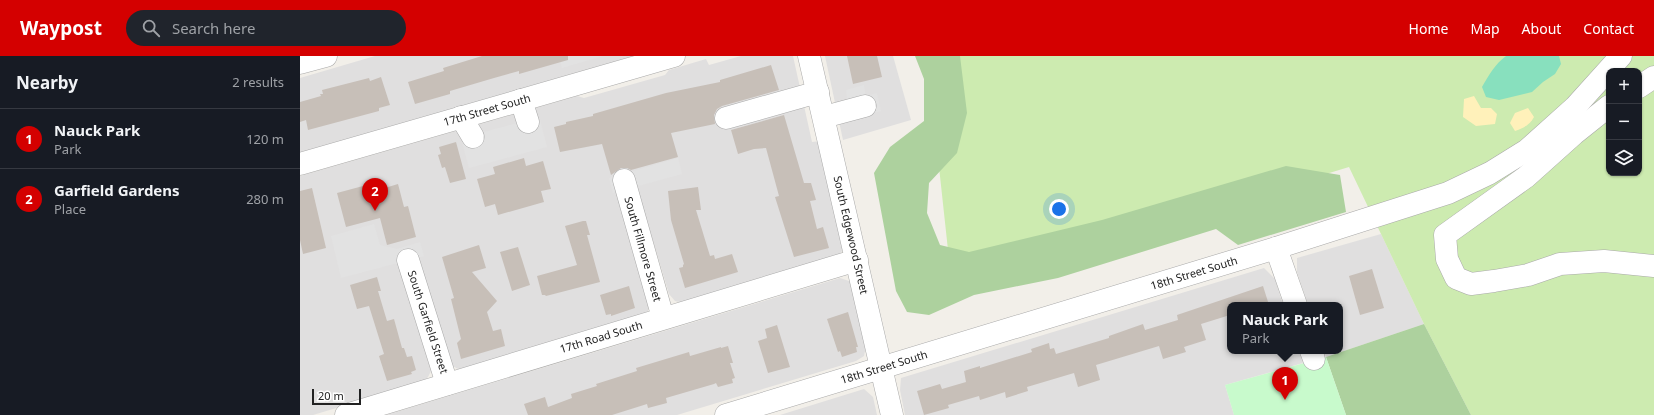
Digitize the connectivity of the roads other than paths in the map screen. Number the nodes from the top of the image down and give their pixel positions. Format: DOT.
graph roads {
  1 [pos="326,56"];
  2 [pos="674,56"];
  3 [pos="810,56"];
  4 [pos="1621,56"];
  5 [pos="300,64"];
  6 [pos="1654,77"];
  7 [pos="1642,84"];
  8 [pos="818,92"];
  9 [pos="521,100"];
  10 [pos="865,106"];
  11 [pos="1606,108"];
  12 [pos="461,117"];
  13 [pos="824,117"];
  14 [pos="726,118"];
  15 [pos="528,122"];
  16 [pos="473,137"];
  17 [pos="300,164"];
  18 [pos="624,180"];
  19 [pos="1276,248"];
  20 [pos="408,260"];
  21 [pos="857,260"];
  22 [pos="1654,266"];
  23 [pos="1295,302"];
  24 [pos="663,318"];
  25 [pos="881,367"];
  26 [pos="447,384"];
  27 [pos="346,415"];
  28 [pos="726,415"];
  29 [pos="892,415"];
  1 -- 5 [label="street"];
  2 -- 9 [label="street, 17th Street South"];
  3 -- 8 [label="street, South Edgewood Street"];
  4 -- 19 [label="street, 18th Street South"];
  6 -- 7 [label="street"];
  8 -- 13 [label="street, South Edgewood Street"];
  8 -- 14 [label="street"];
  9 -- 12 [label="street, 17th Street South"];
  9 -- 15 [label="street"];
  10 -- 13 [label="street"];
  11 -- 22 [label="street"];
  12 -- 16 [label="street"];
  12 -- 17 [label="street, 17th Street South"];
  13 -- 21 [label="street, South Edgewood Street"];
  18 -- 24 [label="street, South Fillmore Street"];
  19 -- 23 [label="street"];
  19 -- 25 [label="street, 18th Street South"];
  20 -- 26 [label="street, South Garfield Street"];
  21 -- 24 [label="street, 17th Road South"];
  21 -- 25 [label="street, South Edgewood Street"];
  24 -- 26 [label="street, 17th Road South"];
  25 -- 28 [label="street, 18th Street South"];
  25 -- 29 [label="street, South Edgewood Street"];
  26 -- 27 [label="street, 17th Road South"];
}
